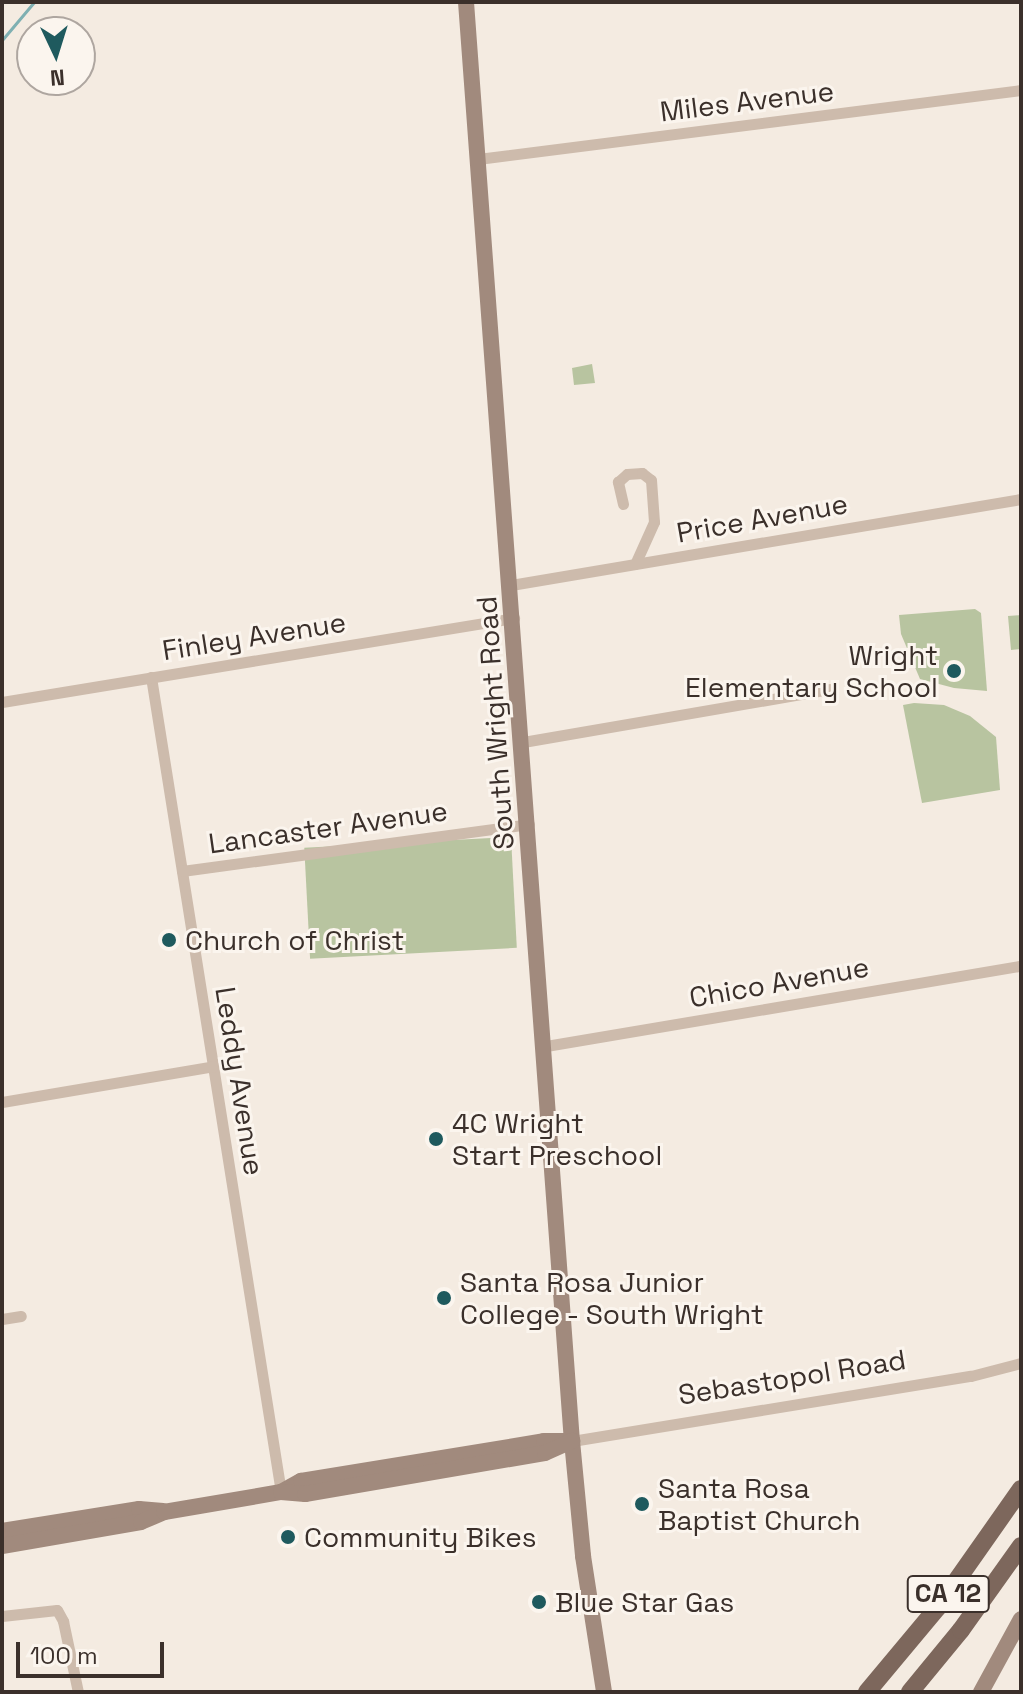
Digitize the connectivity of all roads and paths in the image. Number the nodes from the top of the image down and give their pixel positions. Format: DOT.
graph roads {
  1 [pos="466,2"];
  2 [pos="1021,90"];
  3 [pos="478,159"];
  4 [pos="1021,499"];
  5 [pos="623,504"];
  6 [pos="635,564"];
  7 [pos="511,585"];
  8 [pos="514,618"];
  9 [pos="151,677"];
  10 [pos="829,689"];
  11 [pos="2,702"];
  12 [pos="523,742"];
  13 [pos="529,824"];
  14 [pos="182,871"];
  15 [pos="1021,966"];
  16 [pos="546,1046"];
  17 [pos="214,1066"];
  18 [pos="2,1102"];
  19 [pos="21,1316"];
  20 [pos="2,1319"];
  21 [pos="1021,1363"];
  22 [pos="572,1441"];
  23 [pos="1021,1489"];
  24 [pos="281,1492"];
  25 [pos="164,1512"];
  26 [pos="2,1531"];
  27 [pos="2,1546"];
  28 [pos="1021,1546"];
  29 [pos="2,1616"];
  30 [pos="1021,1619"];
  31 [pos="78,1692"];
  32 [pos="604,1692"];
  33 [pos="867,1692"];
  34 [pos="910,1692"];
  35 [pos="981,1692"];
  1 -- 3 [label="main road, South Wright Road"];
  2 -- 3 [label="street, Miles Avenue"];
  3 -- 7 [label="main road, South Wright Road"];
  4 -- 6 [label="street, Price Avenue"];
  5 -- 6 [label="street"];
  6 -- 7 [label="street, Price Avenue"];
  7 -- 8 [label="main road, South Wright Road"];
  8 -- 9 [label="street, Finley Avenue"];
  8 -- 12 [label="main road, South Wright Road"];
  9 -- 11 [label="street, Finley Avenue"];
  9 -- 14 [label="street, Leddy Avenue"];
  10 -- 12 [label="street"];
  12 -- 13 [label="main road, South Wright Road"];
  13 -- 14 [label="street, Lancaster Avenue"];
  13 -- 16 [label="main road, South Wright Road"];
  14 -- 17 [label="street, Leddy Avenue"];
  15 -- 16 [label="street, Chico Avenue"];
  16 -- 22 [label="main road, South Wright Road"];
  17 -- 18 [label="street"];
  17 -- 24 [label="street, Leddy Avenue"];
  19 -- 20 [label="street"];
  21 -- 22 [label="street, Sebastopol Road"];
  22 -- 24 [label="main road, Sebastopol Road"];
  22 -- 32 [label="main road, South Wright Road"];
  23 -- 33 [label="main road, CA 12"];
  24 -- 25 [label="main road, Sebastopol Road"];
  25 -- 26 [label="main road, Sebastopol Road"];
  25 -- 27 [label="main road, Sebastopol Road"];
  28 -- 34 [label="main road, CA 12"];
  29 -- 31 [label="street"];
  30 -- 35 [label="main road"];
}
